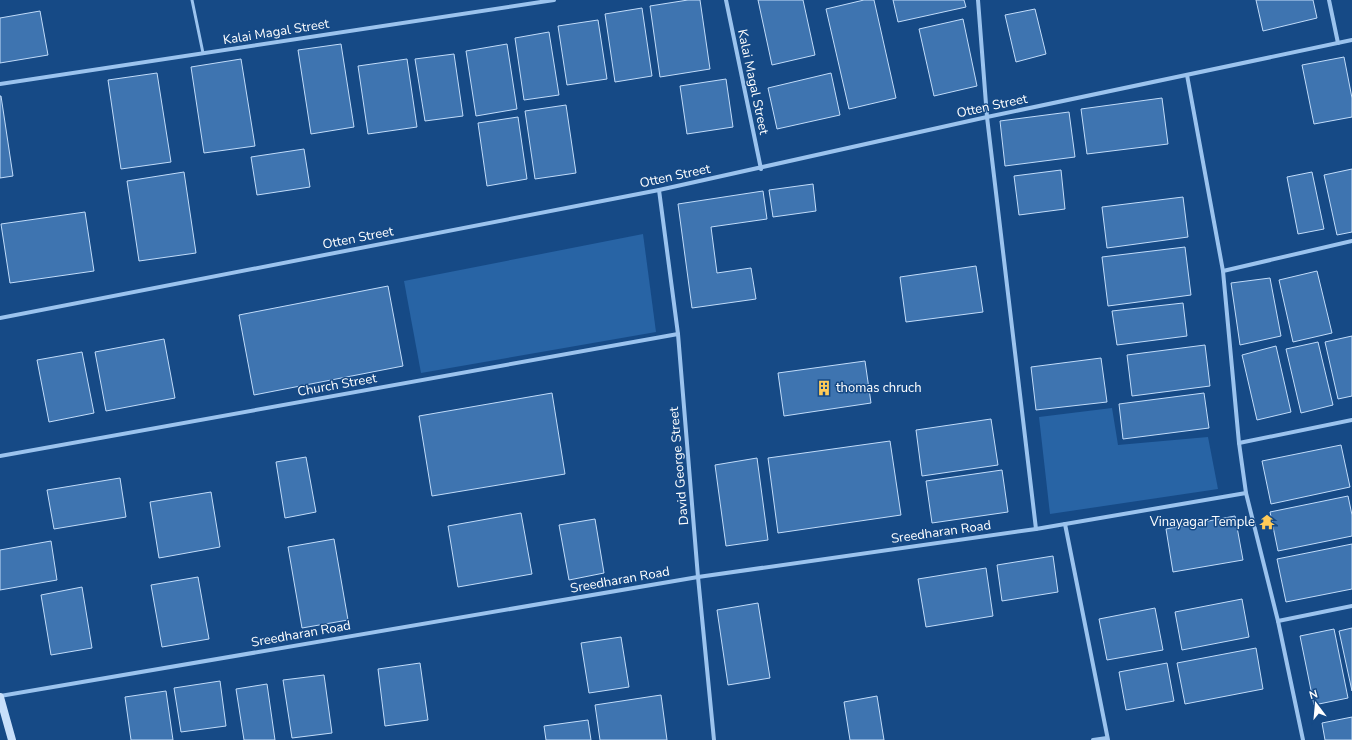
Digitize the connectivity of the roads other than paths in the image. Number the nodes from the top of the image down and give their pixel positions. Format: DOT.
graph roads {
  1 [pos="192,0"];
  2 [pos="554,0"];
  3 [pos="726,0"];
  4 [pos="978,0"];
  5 [pos="1329,0"];
  6 [pos="1352,40"];
  7 [pos="1338,43"];
  8 [pos="203,53"];
  9 [pos="1187,75"];
  10 [pos="0,84"];
  11 [pos="987,117"];
  12 [pos="761,169"];
  13 [pos="659,190"];
  14 [pos="1352,241"];
  15 [pos="1224,271"];
  16 [pos="0,318"];
  17 [pos="678,334"];
  18 [pos="1352,420"];
  19 [pos="1239,443"];
  20 [pos="0,456"];
  21 [pos="1246,493"];
  22 [pos="1065,524"];
  23 [pos="1036,529"];
  24 [pos="698,577"];
  25 [pos="1352,606"];
  26 [pos="1278,621"];
  27 [pos="0,696"];
  28 [pos="1108,739"];
  29 [pos="12,740"];
  30 [pos="714,740"];
  31 [pos="1093,740"];
  32 [pos="1303,740"];
  1 -- 8 [label="lane"];
  2 -- 8 [label="street, Kalai Magal Street"];
  3 -- 12 [label="street, Kalai Magal Street"];
  4 -- 11 [label="street"];
  5 -- 7 [label="street"];
  6 -- 7 [label="street, Otten Street"];
  7 -- 9 [label="street, Otten Street"];
  8 -- 10 [label="street, Kalai Magal Street"];
  9 -- 11 [label="street, Otten Street"];
  9 -- 15 [label="street"];
  11 -- 12 [label="street, Otten Street"];
  11 -- 23 [label="street"];
  12 -- 13 [label="street, Otten Street"];
  13 -- 16 [label="street, Otten Street"];
  13 -- 17 [label="street, David George Street"];
  14 -- 15 [label="street"];
  15 -- 19 [label="street"];
  17 -- 20 [label="street, Church Street"];
  17 -- 24 [label="street, David George Street"];
  18 -- 19 [label="street"];
  19 -- 21 [label="street"];
  21 -- 22 [label="street, Sreedharan Road"];
  21 -- 26 [label="street"];
  22 -- 23 [label="street, Sreedharan Road"];
  22 -- 28 [label="street"];
  23 -- 24 [label="street, Sreedharan Road"];
  24 -- 27 [label="street, Sreedharan Road"];
  24 -- 30 [label="street, David George Street"];
  25 -- 26 [label="street"];
  26 -- 32 [label="street"];
  27 -- 29 [label="street"];
  28 -- 31 [label="street"];
}
